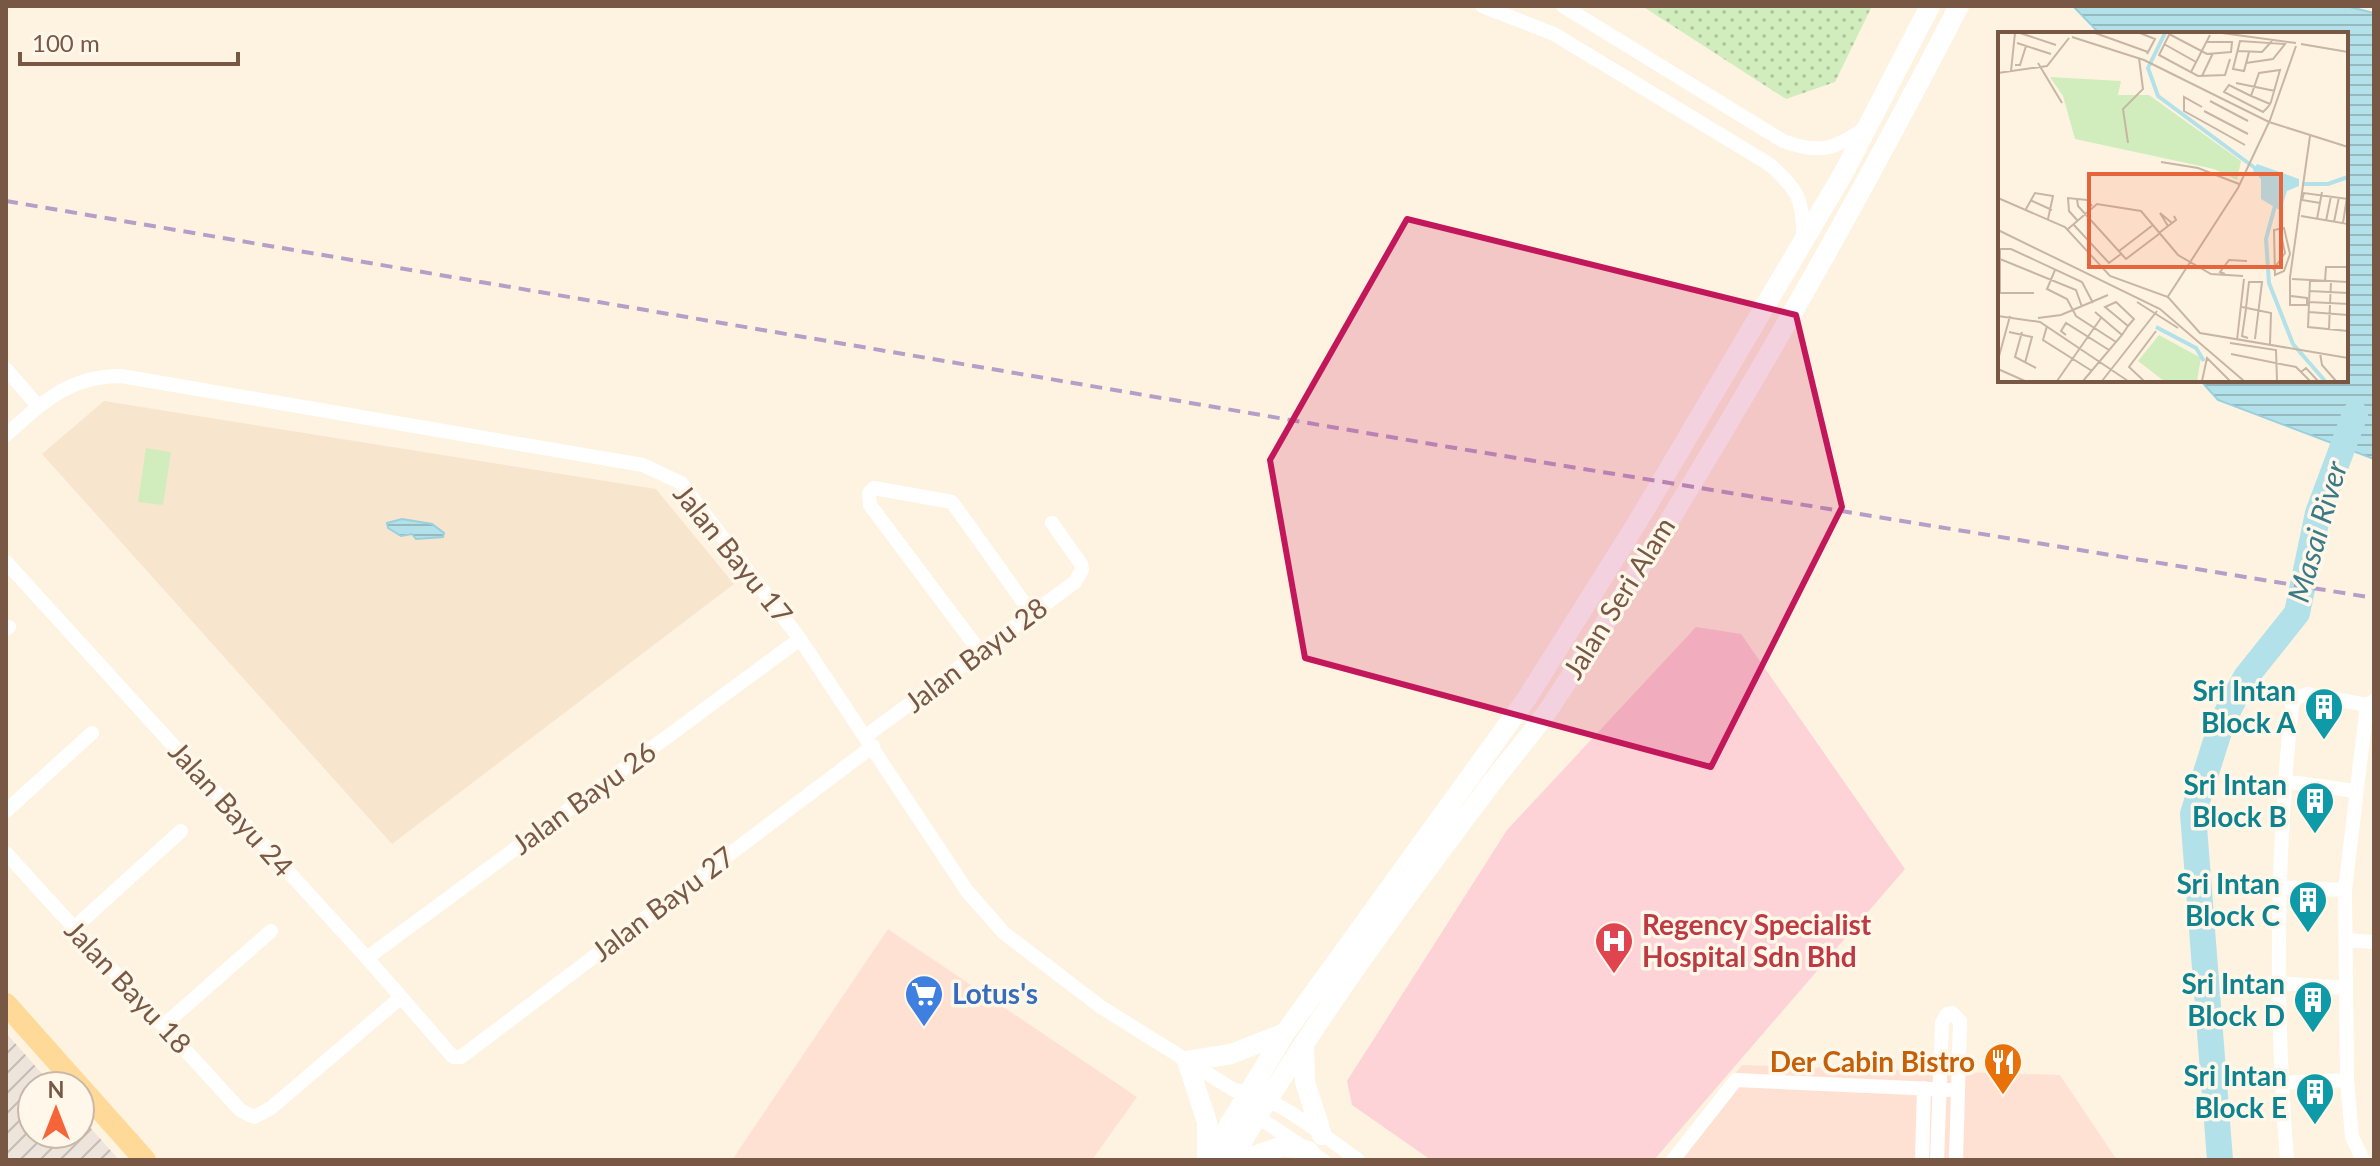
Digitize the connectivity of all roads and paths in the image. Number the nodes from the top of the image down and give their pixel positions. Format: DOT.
graph roads {
  1 [pos="1482,6"];
  2 [pos="1563,6"];
  3 [pos="1930,6"];
  4 [pos="1959,6"];
  5 [pos="1868,126"];
  6 [pos="1803,242"];
  7 [pos="6,369"];
  8 [pos="38,406"];
  9 [pos="6,435"];
  10 [pos="1052,523"];
  11 [pos="6,562"];
  12 [pos="1032,614"];
  13 [pos="800,639"];
  14 [pos="981,653"];
  15 [pos="2372,707"];
  16 [pos="92,733"];
  17 [pos="869,741"];
  18 [pos="2284,781"];
  19 [pos="2355,791"];
  20 [pos="6,811"];
  21 [pos="181,831"];
  22 [pos="6,853"];
  23 [pos="2279,887"];
  24 [pos="2345,890"];
  25 [pos="74,928"];
  26 [pos="271,931"];
  27 [pos="2345,940"];
  28 [pos="2374,942"];
  29 [pos="367,958"];
  30 [pos="2280,983"];
  31 [pos="2346,988"];
  32 [pos="400,998"];
  33 [pos="6,1004"];
  34 [pos="164,1025"];
  35 [pos="1285,1033"];
  36 [pos="1304,1045"];
  37 [pos="453,1057"];
  38 [pos="1187,1061"];
  39 [pos="64,1070"];
  40 [pos="2347,1080"];
  41 [pos="2281,1083"];
  42 [pos="1932,1089"];
  43 [pos="1958,1090"];
  44 [pos="1249,1101"];
  45 [pos="96,1106"];
  46 [pos="1318,1149"];
  47 [pos="2374,1152"];
  48 [pos="145,1160"];
  49 [pos="1207,1160"];
  50 [pos="1231,1160"];
  51 [pos="1242,1160"];
  52 [pos="1358,1160"];
  53 [pos="1673,1160"];
  54 [pos="1922,1160"];
  55 [pos="1937,1160"];
  56 [pos="1956,1160"];
  57 [pos="2287,1160"];
  58 [pos="2363,1160"];
  59 [pos="2369,1160"];
  1 -- 6 [label="street"];
  2 -- 5 [label="street"];
  3 -- 5 [label="main road, Jalan Seri Alam"];
  4 -- 36 [label="main road, Jalan Seri Alam"];
  5 -- 6 [label="main road, Jalan Seri Alam"];
  6 -- 35 [label="main road, Jalan Seri Alam"];
  7 -- 8 [label="street"];
  8 -- 9 [label="street, Jalan Bayu 17"];
  8 -- 13 [label="street, Jalan Bayu 17"];
  10 -- 12 [label="street, Jalan Bayu 28"];
  11 -- 29 [label="street, Jalan Bayu 24"];
  12 -- 14 [label="street, Jalan Bayu 28"];
  12 -- 14 [label="street"];
  13 -- 17 [label="street, Jalan Bayu 17"];
  13 -- 29 [label="street, Jalan Bayu 26"];
  14 -- 17 [label="street, Jalan Bayu 28"];
  15 -- 18 [label="street"];
  15 -- 19 [label="street"];
  16 -- 20 [label="street"];
  17 -- 37 [label="street, Jalan Bayu 27"];
  17 -- 38 [label="street, Jalan Bayu 17"];
  18 -- 19 [label="street"];
  18 -- 23 [label="street"];
  19 -- 24 [label="street"];
  21 -- 25 [label="street"];
  22 -- 25 [label="street, Jalan Bayu 18"];
  23 -- 24 [label="street"];
  23 -- 30 [label="street"];
  24 -- 27 [label="street"];
  25 -- 34 [label="street, Jalan Bayu 18"];
  26 -- 34 [label="street"];
  27 -- 28 [label="street"];
  27 -- 31 [label="street"];
  29 -- 32 [label="street, Jalan Bayu 24"];
  30 -- 31 [label="street"];
  30 -- 41 [label="street"];
  31 -- 40 [label="street"];
  32 -- 34 [label="street, Jalan Bayu 18"];
  32 -- 37 [label="street, Jalan Bayu 24"];
  33 -- 39 [label="main road"];
  35 -- 38 [label="main road"];
  35 -- 44 [label="main road, Jalan Seri Alam"];
  36 -- 44 [label="main road, Jalan Seri Alam"];
  36 -- 46 [label="main road"];
  38 -- 44 [label="street, Jalan Bayu 17"];
  38 -- 49 [label="main road"];
  40 -- 41 [label="street"];
  40 -- 58 [label="street"];
  41 -- 57 [label="street"];
  42 -- 43 [label="street"];
  42 -- 43 [label="street"];
  42 -- 53 [label="street"];
  42 -- 54 [label="street"];
  42 -- 55 [label="street"];
  43 -- 56 [label="street"];
  44 -- 46 [label="street, Jalan Bayu 17"];
  44 -- 49 [label="main road, Jalan Seri Alam"];
  44 -- 50 [label="main road, Jalan Seri Alam"];
  45 -- 48 [label="main road"];
  46 -- 51 [label="main road"];
  46 -- 52 [label="street, Jalan Bayu 17"];
  47 -- 59 [label="street"];
}
